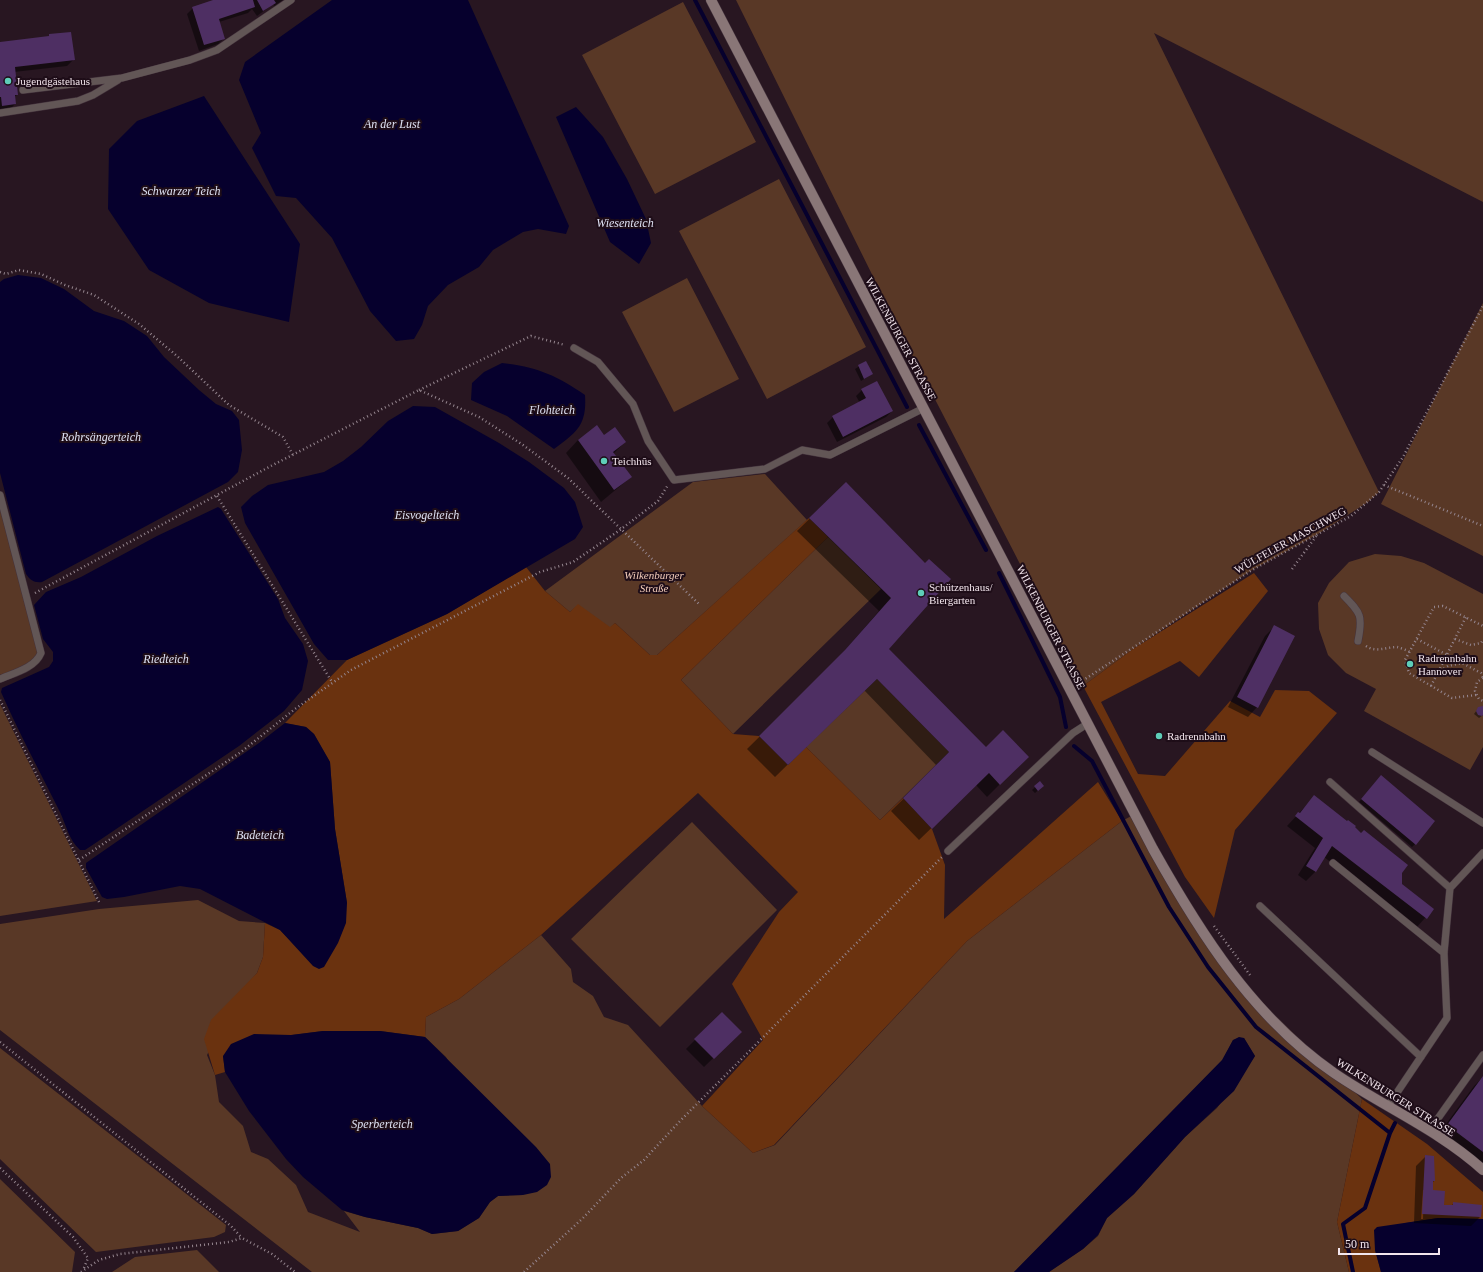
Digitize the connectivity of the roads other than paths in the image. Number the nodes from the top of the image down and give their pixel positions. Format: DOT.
graph roads {
  1 [pos="291,0"];
  2 [pos="711,0"];
  3 [pos="122,78"];
  4 [pos="23,90"];
  5 [pos="0,113"];
  6 [pos="574,348"];
  7 [pos="924,408"];
  8 [pos="0,495"];
  9 [pos="1344,596"];
  10 [pos="1358,641"];
  11 [pos="0,679"];
  12 [pos="1087,724"];
  13 [pos="1372,752"];
  14 [pos="1330,782"];
  15 [pos="1483,823"];
  16 [pos="948,850"];
  17 [pos="1483,853"];
  18 [pos="1333,863"];
  19 [pos="1450,888"];
  20 [pos="1260,906"];
  21 [pos="1444,954"];
  22 [pos="1483,1055"];
  23 [pos="1421,1057"];
  24 [pos="1388,1106"];
  25 [pos="1429,1131"];
  26 [pos="1483,1170"];
  1 -- 3 [label="lane"];
  2 -- 7 [label="main road, WILKENBURGER STRASSE"];
  3 -- 4 [label="lane"];
  3 -- 5 [label="lane"];
  6 -- 7 [label="lane"];
  7 -- 12 [label="main road, WILKENBURGER STRASSE"];
  8 -- 11 [label="lane"];
  9 -- 10 [label="lane"];
  12 -- 16 [label="lane"];
  12 -- 24 [label="main road, WILKENBURGER STRASSE"];
  13 -- 15 [label="lane"];
  14 -- 19 [label="lane"];
  17 -- 19 [label="lane"];
  18 -- 21 [label="lane"];
  19 -- 21 [label="lane"];
  20 -- 23 [label="lane"];
  21 -- 23 [label="lane"];
  22 -- 25 [label="lane"];
  23 -- 24 [label="lane"];
  24 -- 25 [label="main road, WILKENBURGER STRASSE"];
  25 -- 26 [label="main road, WILKENBURGER STRASSE"];
}
